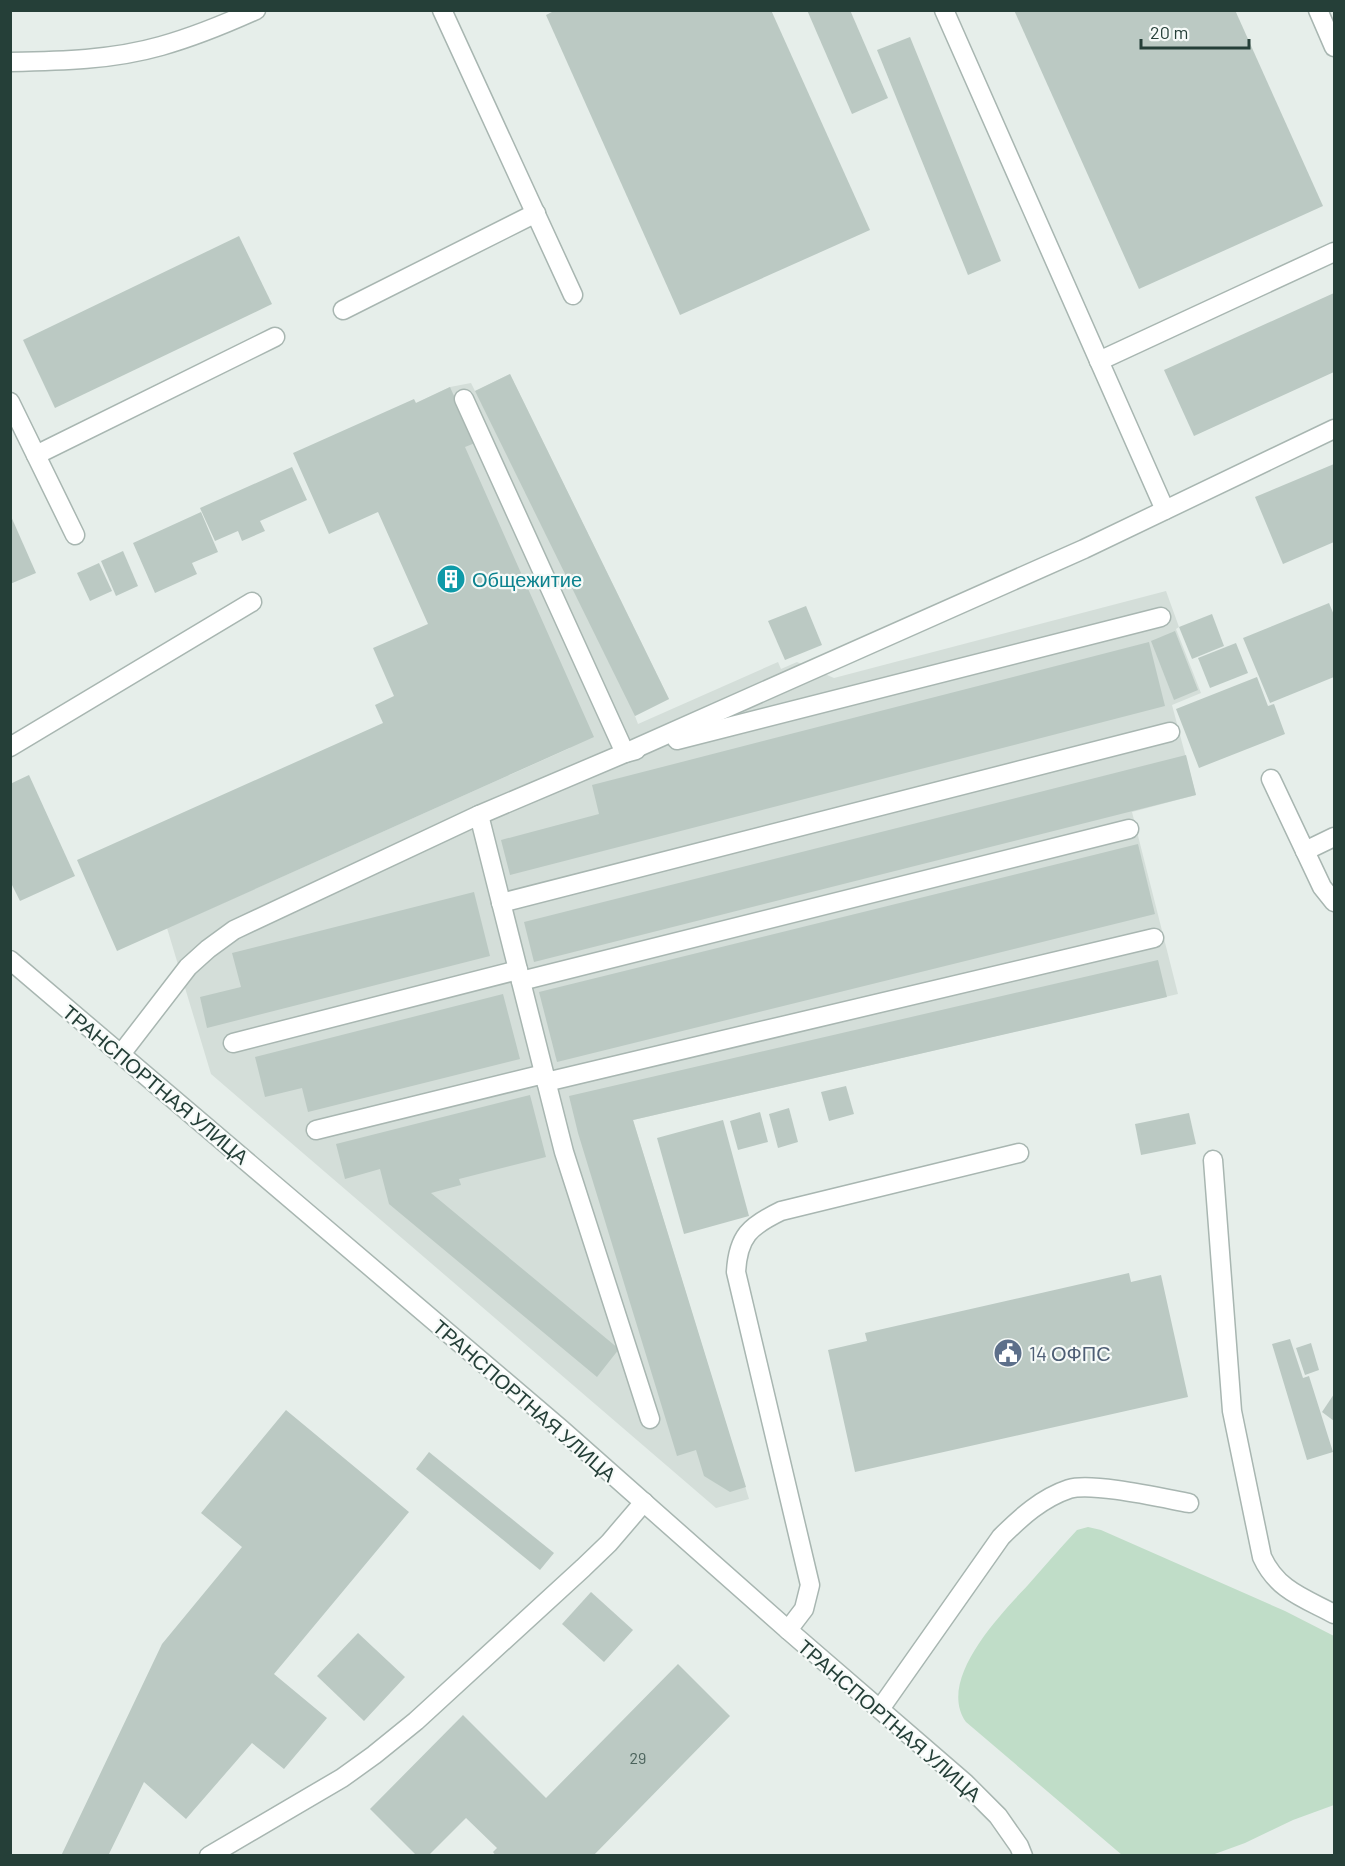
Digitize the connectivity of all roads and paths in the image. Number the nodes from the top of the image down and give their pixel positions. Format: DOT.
graph roads {
  1 [pos="256,10"];
  2 [pos="442,10"];
  3 [pos="944,10"];
  4 [pos="1318,10"];
  5 [pos="1335,47"];
  6 [pos="10,62"];
  7 [pos="536,213"];
  8 [pos="1335,252"];
  9 [pos="573,295"];
  10 [pos="343,310"];
  11 [pos="275,337"];
  12 [pos="1099,361"];
  13 [pos="464,399"];
  14 [pos="10,402"];
  15 [pos="1335,429"];
  16 [pos="36,455"];
  17 [pos="1165,510"];
  18 [pos="75,535"];
  19 [pos="252,602"];
  20 [pos="1161,617"];
  21 [pos="1170,732"];
  22 [pos="10,747"];
  23 [pos="626,753"];
  24 [pos="1271,779"];
  25 [pos="479,815"];
  26 [pos="1129,829"];
  27 [pos="1335,837"];
  28 [pos="1305,851"];
  29 [pos="1335,902"];
  30 [pos="501,903"];
  31 [pos="1155,938"];
  32 [pos="10,960"];
  33 [pos="519,976"];
  34 [pos="233,1043"];
  35 [pos="121,1054"];
  36 [pos="545,1078"];
  37 [pos="316,1130"];
  38 [pos="1019,1153"];
  39 [pos="1213,1160"];
  40 [pos="650,1419"];
  41 [pos="644,1502"];
  42 [pos="1189,1503"];
  43 [pos="1335,1614"];
  44 [pos="788,1630"];
  45 [pos="880,1709"];
  46 [pos="209,1856"];
  47 [pos="1023,1856"];
  1 -- 6 [label="street"];
  2 -- 7 [label="street"];
  3 -- 12 [label="street"];
  4 -- 5 [label="street"];
  7 -- 9 [label="street"];
  7 -- 10 [label="street"];
  8 -- 12 [label="street"];
  11 -- 16 [label="street"];
  12 -- 17 [label="street"];
  13 -- 23 [label="street"];
  14 -- 16 [label="street"];
  15 -- 17 [label="street"];
  16 -- 18 [label="street"];
  17 -- 23 [label="street"];
  19 -- 22 [label="street"];
  20 -- 23 [label="street"];
  21 -- 30 [label="street"];
  23 -- 25 [label="street"];
  24 -- 28 [label="street"];
  25 -- 30 [label="street"];
  25 -- 35 [label="street"];
  26 -- 33 [label="street"];
  27 -- 28 [label="street"];
  28 -- 29 [label="street"];
  30 -- 33 [label="street"];
  31 -- 36 [label="street"];
  32 -- 35 [label="street, ТРАНСПОРТНАЯ УЛИЦА"];
  33 -- 34 [label="street"];
  33 -- 36 [label="street"];
  35 -- 41 [label="street, ТРАНСПОРТНАЯ УЛИЦА"];
  36 -- 37 [label="street"];
  36 -- 40 [label="street"];
  38 -- 44 [label="street"];
  39 -- 43 [label="street"];
  41 -- 44 [label="street, ТРАНСПОРТНАЯ УЛИЦА"];
  41 -- 46 [label="street"];
  42 -- 45 [label="street"];
  44 -- 45 [label="street, ТРАНСПОРТНАЯ УЛИЦА"];
  45 -- 47 [label="street, ТРАНСПОРТНАЯ УЛИЦА"];
}
